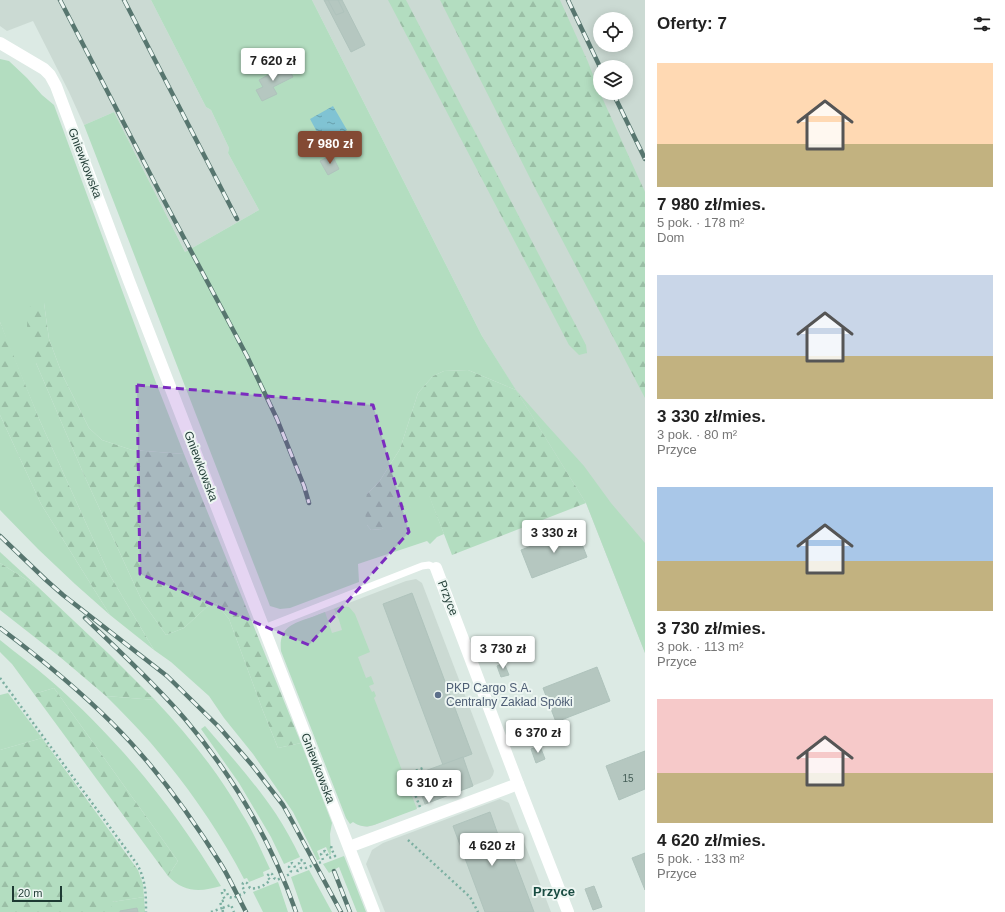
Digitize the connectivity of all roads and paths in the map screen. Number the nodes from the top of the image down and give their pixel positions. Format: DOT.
graph roads {
  1 [pos="0,43"];
  2 [pos="436,568"];
  3 [pos="264,628"];
  4 [pos="0,678"];
  5 [pos="423,768"];
  6 [pos="518,784"];
  7 [pos="424,819"];
  8 [pos="396,829"];
  9 [pos="332,841"];
  10 [pos="349,847"];
  11 [pos="222,908"];
  12 [pos="146,912"];
  13 [pos="211,912"];
  14 [pos="223,912"];
  15 [pos="234,912"];
  16 [pos="374,912"];
  17 [pos="478,912"];
  18 [pos="568,912"];
  1 -- 3 [label="street, Gniewkowska"];
  2 -- 3 [label="lane"];
  2 -- 6 [label="street, Przyce"];
  3 -- 10 [label="street, Gniewkowska"];
  4 -- 12 [label="path"];
  5 -- 7 [label="path"];
  6 -- 7 [label="street"];
  6 -- 18 [label="street, Przyce"];
  7 -- 8 [label="street"];
  8 -- 10 [label="street"];
  8 -- 17 [label="path"];
  9 -- 11 [label="path"];
  10 -- 16 [label="street, Gniewkowska"];
  11 -- 13 [label="path"];
  11 -- 14 [label="path"];
  11 -- 15 [label="path"];
}
